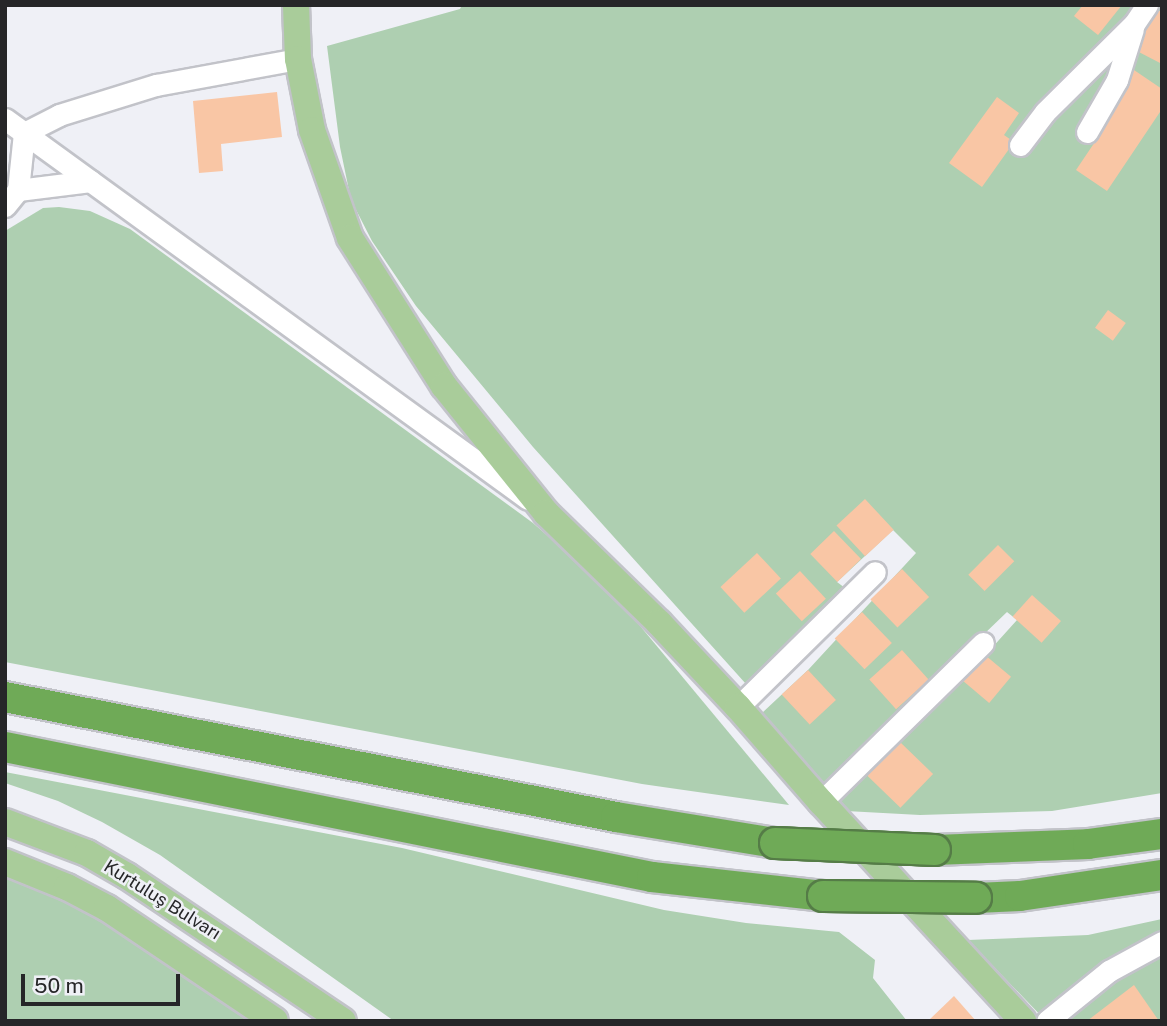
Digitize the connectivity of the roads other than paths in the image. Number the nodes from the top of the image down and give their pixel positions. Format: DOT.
graph roads {
  1 [pos="296,5"];
  2 [pos="1147,5"];
  3 [pos="1134,24"];
  4 [pos="299,59"];
  5 [pos="5,119"];
  6 [pos="1087,132"];
  7 [pos="24,133"];
  8 [pos="1020,145"];
  9 [pos="90,181"];
  10 [pos="12,198"];
  11 [pos="546,513"];
  12 [pos="875,572"];
  13 [pos="983,643"];
  14 [pos="5,697"];
  15 [pos="738,707"];
  16 [pos="5,747"];
  17 [pos="821,802"];
  18 [pos="5,822"];
  19 [pos="1160,834"];
  20 [pos="5,862"];
  21 [pos="1162,875"];
  22 [pos="1162,942"];
  23 [pos="275,1021"];
  24 [pos="343,1021"];
  25 [pos="1023,1021"];
  26 [pos="1047,1021"];
  1 -- 4 [label="main road"];
  2 -- 3 [label="street"];
  3 -- 6 [label="street"];
  3 -- 8 [label="street"];
  4 -- 7 [label="street"];
  4 -- 11 [label="main road"];
  5 -- 7 [label="street"];
  7 -- 9 [label="street"];
  7 -- 10 [label="street"];
  9 -- 10 [label="street"];
  9 -- 11 [label="street"];
  11 -- 15 [label="main road"];
  12 -- 15 [label="street"];
  13 -- 17 [label="street"];
  14 -- 19 [label="highway, bridge"];
  15 -- 17 [label="main road"];
  16 -- 21 [label="highway, bridge"];
  17 -- 25 [label="main road"];
  18 -- 24 [label="main road, Kurtuluş Bulvarı"];
  20 -- 23 [label="main road, Kurtuluş Bulvarı"];
  22 -- 26 [label="street"];
}
